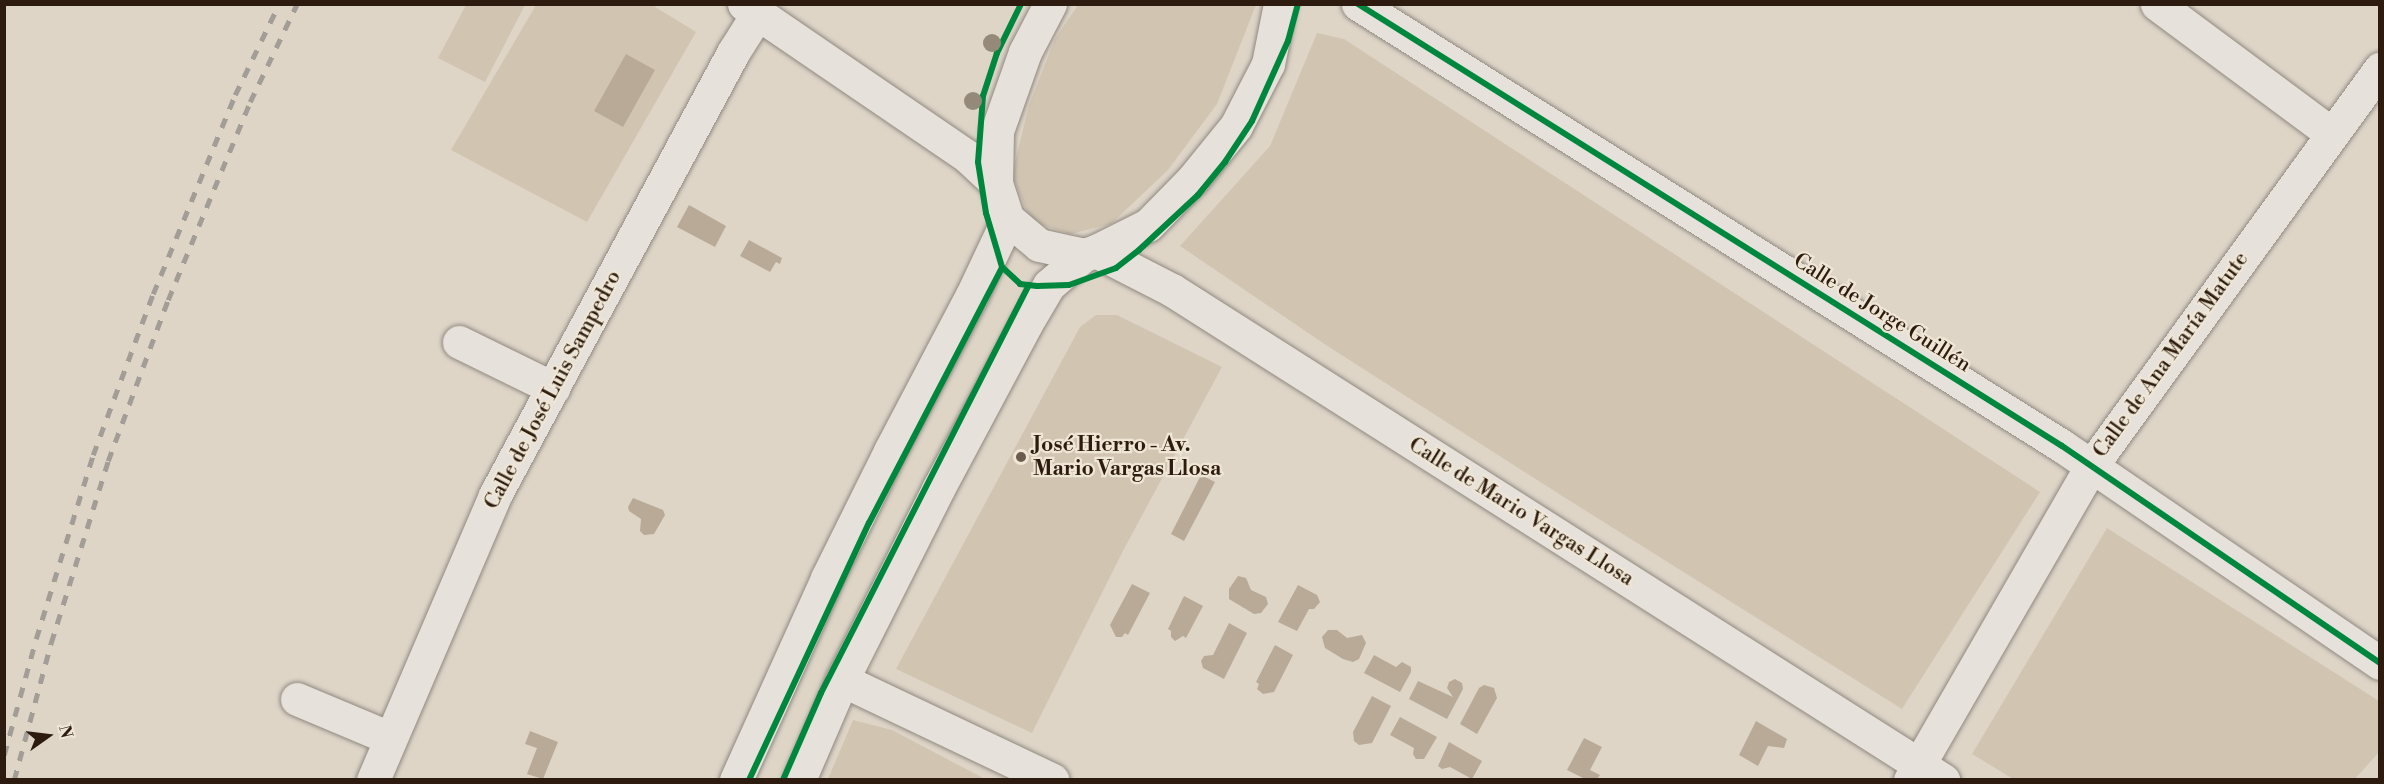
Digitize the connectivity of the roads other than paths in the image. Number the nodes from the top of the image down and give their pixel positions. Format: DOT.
graph roads {
  1 [pos="1050,4"];
  2 [pos="1280,4"];
  3 [pos="1358,4"];
  4 [pos="2157,4"];
  5 [pos="751,9"];
  6 [pos="2379,68"];
  7 [pos="2331,133"];
  8 [pos="996,183"];
  9 [pos="1008,219"];
  10 [pos="1090,253"];
  11 [pos="459,342"];
  12 [pos="553,388"];
  13 [pos="2092,465"];
  14 [pos="2379,663"];
  15 [pos="842,680"];
  16 [pos="297,699"];
  17 [pos="390,738"];
  18 [pos="1924,774"];
  19 [pos="373,780"];
  20 [pos="736,780"];
  21 [pos="799,780"];
  22 [pos="1053,780"];
  1 -- 8 [label="street"];
  2 -- 10 [label="street"];
  3 -- 13 [label="street, Calle de Jorge Guillén"];
  4 -- 7 [label="street"];
  5 -- 8 [label="street"];
  5 -- 12 [label="street, Calle de José Luis Sampedro"];
  6 -- 7 [label="street, Calle de Ana María Matute"];
  7 -- 13 [label="street, Calle de Ana María Matute"];
  8 -- 9 [label="street"];
  9 -- 10 [label="street, Calle de Mario Vargas Llosa"];
  9 -- 20 [label="street"];
  10 -- 15 [label="street"];
  10 -- 18 [label="street, Calle de Mario Vargas Llosa"];
  11 -- 12 [label="street"];
  12 -- 17 [label="street, Calle de José Luis Sampedro"];
  13 -- 14 [label="street, Calle de Jorge Guillén"];
  13 -- 18 [label="street, Calle de Ana María Matute"];
  15 -- 21 [label="street"];
  15 -- 22 [label="street"];
  16 -- 17 [label="street"];
  17 -- 19 [label="street, Calle de José Luis Sampedro"];
}
